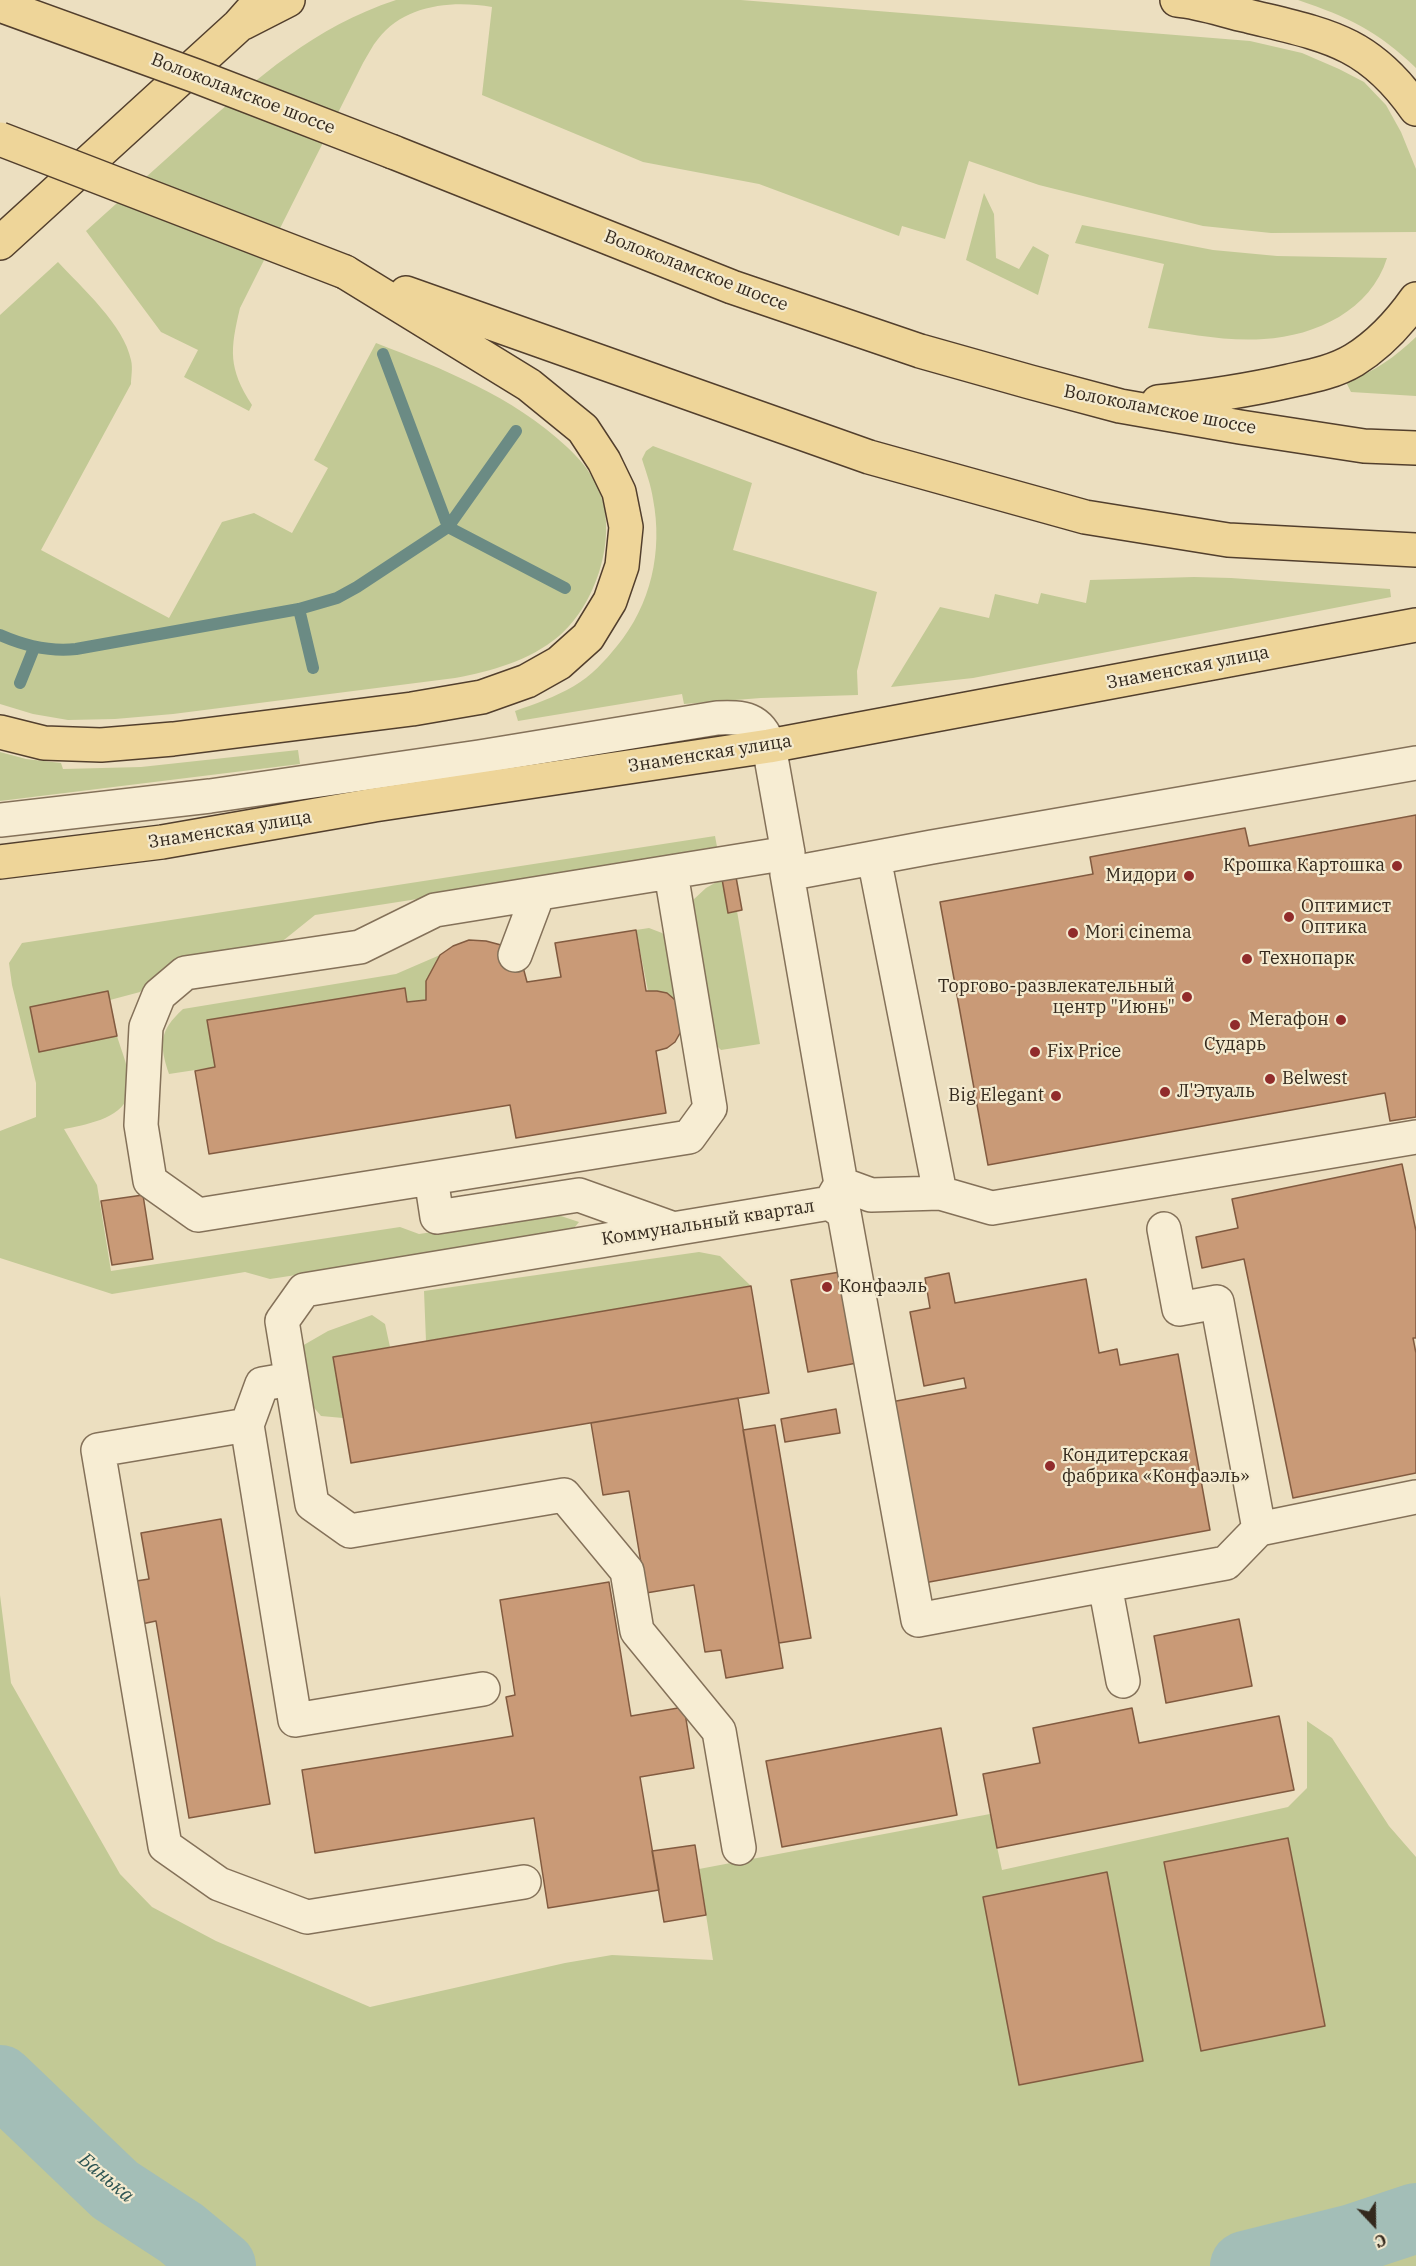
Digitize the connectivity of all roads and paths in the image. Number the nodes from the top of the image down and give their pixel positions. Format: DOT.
graph roads {
  1 [pos="261,0"];
  2 [pos="288,0"];
  3 [pos="1177,0"];
  4 [pos="1184,0"];
  5 [pos="0,5"];
  6 [pos="239,25"];
  7 [pos="1416,109"];
  8 [pos="0,140"];
  9 [pos="0,243"];
  10 [pos="345,272"];
  11 [pos="1416,299"];
  12 [pos="1120,406"];
  13 [pos="1416,448"];
  14 [pos="1416,550"];
  15 [pos="1416,625"];
  16 [pos="0,732"];
  17 [pos="769,746"];
  18 [pos="1416,763"];
  19 [pos="0,820"];
  20 [pos="874,858"];
  21 [pos="0,862"];
  22 [pos="788,864"];
  23 [pos="671,873"];
  24 [pos="538,894"];
  25 [pos="515,955"];
  26 [pos="1416,1137"];
  27 [pos="431,1178"];
  28 [pos="836,1193"];
  29 [pos="940,1193"];
  30 [pos="673,1229"];
  31 [pos="1164,1229"];
  32 [pos="291,1379"];
  33 [pos="247,1425"];
  34 [pos="1416,1497"];
  35 [pos="1259,1529"];
  36 [pos="1105,1586"];
  37 [pos="1123,1682"];
  38 [pos="483,1689"];
  39 [pos="739,1848"];
  40 [pos="524,1882"];
  1 -- 6 [label="main road"];
  2 -- 6 [label="main road"];
  3 -- 4 [label="main road"];
  4 -- 7 [label="main road"];
  5 -- 12 [label="main road, Волоколамское шоссе, bridge"];
  6 -- 9 [label="main road"];
  8 -- 10 [label="main road, bridge"];
  10 -- 14 [label="main road"];
  10 -- 16 [label="main road"];
  11 -- 12 [label="main road"];
  12 -- 13 [label="main road, Волоколамское шоссе"];
  15 -- 17 [label="main road, Знаменская улица"];
  17 -- 19 [label="street"];
  17 -- 21 [label="main road, Знаменская улица"];
  17 -- 22 [label="street"];
  18 -- 20 [label="street"];
  20 -- 22 [label="street"];
  20 -- 29 [label="street"];
  22 -- 23 [label="street"];
  22 -- 28 [label="street"];
  23 -- 24 [label="street"];
  23 -- 27 [label="street"];
  24 -- 25 [label="street"];
  24 -- 27 [label="street"];
  26 -- 29 [label="street"];
  27 -- 30 [label="street"];
  28 -- 29 [label="street"];
  28 -- 30 [label="street, Коммунальный квартал"];
  28 -- 36 [label="street"];
  30 -- 32 [label="street, Коммунальный квартал"];
  31 -- 35 [label="street"];
  32 -- 33 [label="street"];
  32 -- 39 [label="street"];
  33 -- 38 [label="street"];
  33 -- 40 [label="street"];
  34 -- 35 [label="street"];
  35 -- 36 [label="street"];
  36 -- 37 [label="street"];
}
